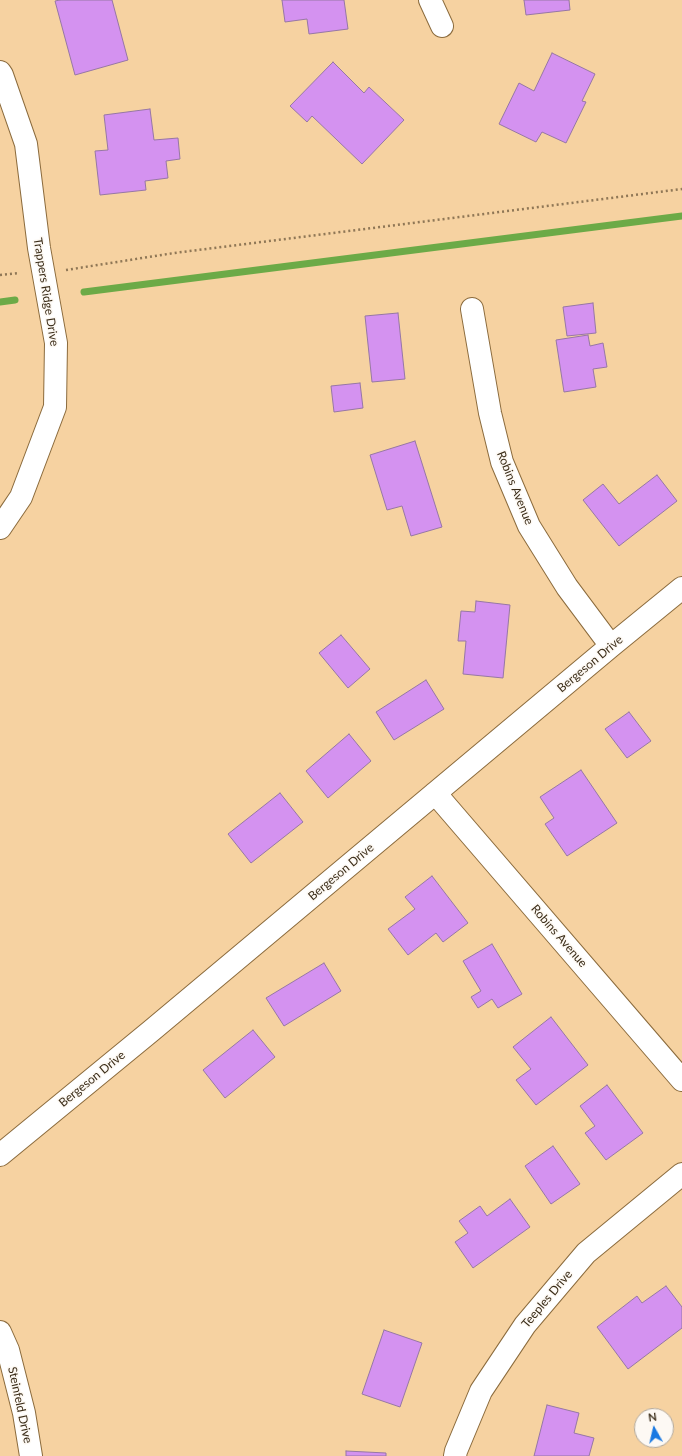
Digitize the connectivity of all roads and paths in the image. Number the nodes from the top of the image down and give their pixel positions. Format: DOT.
graph roads {
  1 [pos="430,0"];
  2 [pos="442,26"];
  3 [pos="0,72"];
  4 [pos="682,189"];
  5 [pos="70,269"];
  6 [pos="18,273"];
  7 [pos="0,275"];
  8 [pos="472,309"];
  9 [pos="0,528"];
  10 [pos="682,588"];
  11 [pos="611,646"];
  12 [pos="435,793"];
  13 [pos="682,1080"];
  14 [pos="0,1155"];
  15 [pos="682,1174"];
  16 [pos="0,1332"];
  17 [pos="31,1456"];
  18 [pos="455,1456"];
  1 -- 2 [label="street"];
  3 -- 9 [label="street, Trappers Ridge Drive"];
  4 -- 5 [label="path"];
  6 -- 7 [label="path"];
  8 -- 11 [label="street, Robins Avenue"];
  10 -- 11 [label="street, Bergeson Drive"];
  11 -- 12 [label="street, Bergeson Drive"];
  12 -- 13 [label="street, Robins Avenue"];
  12 -- 14 [label="street, Bergeson Drive"];
  15 -- 18 [label="street, Teeples Drive"];
  16 -- 17 [label="street, Steinfeld Drive"];
}
